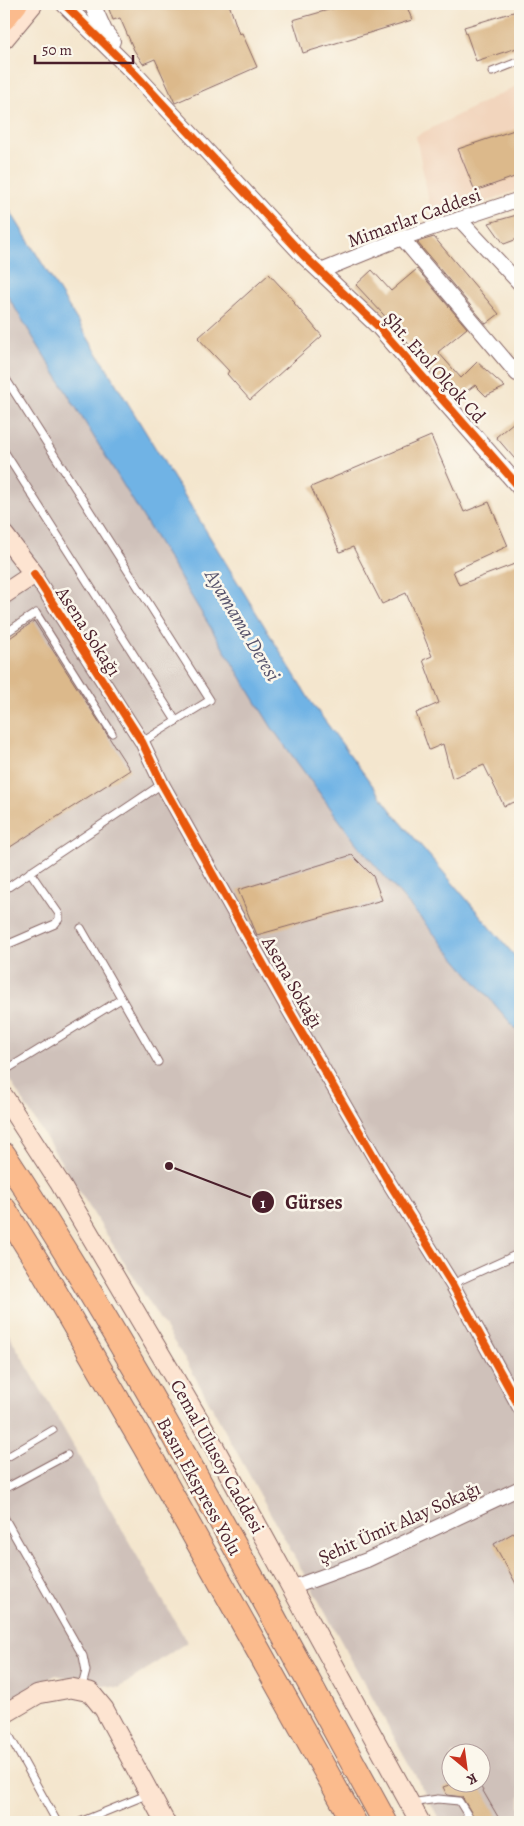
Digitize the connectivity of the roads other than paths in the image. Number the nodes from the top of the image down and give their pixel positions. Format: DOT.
graph roads {
  1 [pos="29,4"];
  2 [pos="64,4"];
  3 [pos="92,4"];
  4 [pos="4,20"];
  5 [pos="4,39"];
  6 [pos="520,61"];
  7 [pos="492,72"];
  8 [pos="135,74"];
  9 [pos="520,199"];
  10 [pos="459,219"];
  11 [pos="402,238"];
  12 [pos="321,272"];
  13 [pos="520,284"];
  14 [pos="517,374"];
  15 [pos="4,376"];
  16 [pos="4,451"];
  17 [pos="520,488"];
  18 [pos="4,535"];
  19 [pos="34,574"];
  20 [pos="4,594"];
  21 [pos="4,634"];
  22 [pos="176,721"];
  23 [pos="112,733"];
  24 [pos="142,742"];
  25 [pos="162,784"];
  26 [pos="30,872"];
  27 [pos="4,890"];
  28 [pos="81,928"];
  29 [pos="4,946"];
  30 [pos="121,999"];
  31 [pos="158,1062"];
  32 [pos="4,1070"];
  33 [pos="4,1097"];
  34 [pos="4,1155"];
  35 [pos="4,1209"];
  36 [pos="520,1253"];
  37 [pos="452,1284"];
  38 [pos="520,1408"];
  39 [pos="53,1430"];
  40 [pos="67,1455"];
  41 [pos="4,1459"];
  42 [pos="520,1488"];
  43 [pos="4,1489"];
  44 [pos="4,1517"];
  45 [pos="291,1588"];
  46 [pos="81,1690"];
  47 [pos="4,1714"];
  48 [pos="4,1726"];
  49 [pos="150,1794"];
  50 [pos="409,1803"];
  51 [pos="57,1822"];
  52 [pos="80,1822"];
  53 [pos="165,1822"];
  54 [pos="354,1822"];
  55 [pos="386,1822"];
  56 [pos="420,1822"];
  57 [pos="472,1822"];
  1 -- 4 [label="main road"];
  1 -- 5 [label="main road"];
  2 -- 8 [label="street"];
  3 -- 8 [label="street"];
  6 -- 7 [label="lane"];
  8 -- 12 [label="street, Şht. Erol Olçok Cd"];
  9 -- 10 [label="street, Mimarlar Caddesi"];
  10 -- 11 [label="street, Mimarlar Caddesi"];
  10 -- 13 [label="street"];
  11 -- 12 [label="street, Mimarlar Caddesi"];
  11 -- 14 [label="street"];
  12 -- 17 [label="street, Şht. Erol Olçok Cd"];
  15 -- 22 [label="lane"];
  16 -- 22 [label="lane"];
  18 -- 19 [label="main road, Asena Sokağı"];
  19 -- 20 [label="main road"];
  19 -- 24 [label="street, Asena Sokağı"];
  21 -- 23 [label="lane"];
  22 -- 24 [label="lane"];
  24 -- 25 [label="street, Asena Sokağı"];
  25 -- 26 [label="lane"];
  25 -- 37 [label="street, Asena Sokağı"];
  26 -- 27 [label="lane"];
  26 -- 29 [label="lane"];
  28 -- 30 [label="lane"];
  30 -- 31 [label="lane"];
  30 -- 32 [label="lane"];
  33 -- 45 [label="main road, Cemal Ulusoy Caddesi"];
  34 -- 55 [label="highway, Basın Ekspress Yolu"];
  35 -- 54 [label="highway, Basın Ekspress Yolu"];
  36 -- 37 [label="lane"];
  37 -- 38 [label="street, Asena Sokağı"];
  39 -- 41 [label="lane"];
  40 -- 43 [label="lane"];
  42 -- 45 [label="street, Şehit Ümit Alay Sokağı"];
  44 -- 46 [label="lane"];
  45 -- 50 [label="main road, Cemal Ulusoy Caddesi"];
  46 -- 47 [label="main road"];
  46 -- 49 [label="main road"];
  48 -- 51 [label="lane"];
  49 -- 52 [label="lane"];
  49 -- 53 [label="main road"];
  50 -- 56 [label="main road, Cemal Ulusoy Caddesi"];
  50 -- 57 [label="lane"];
}
